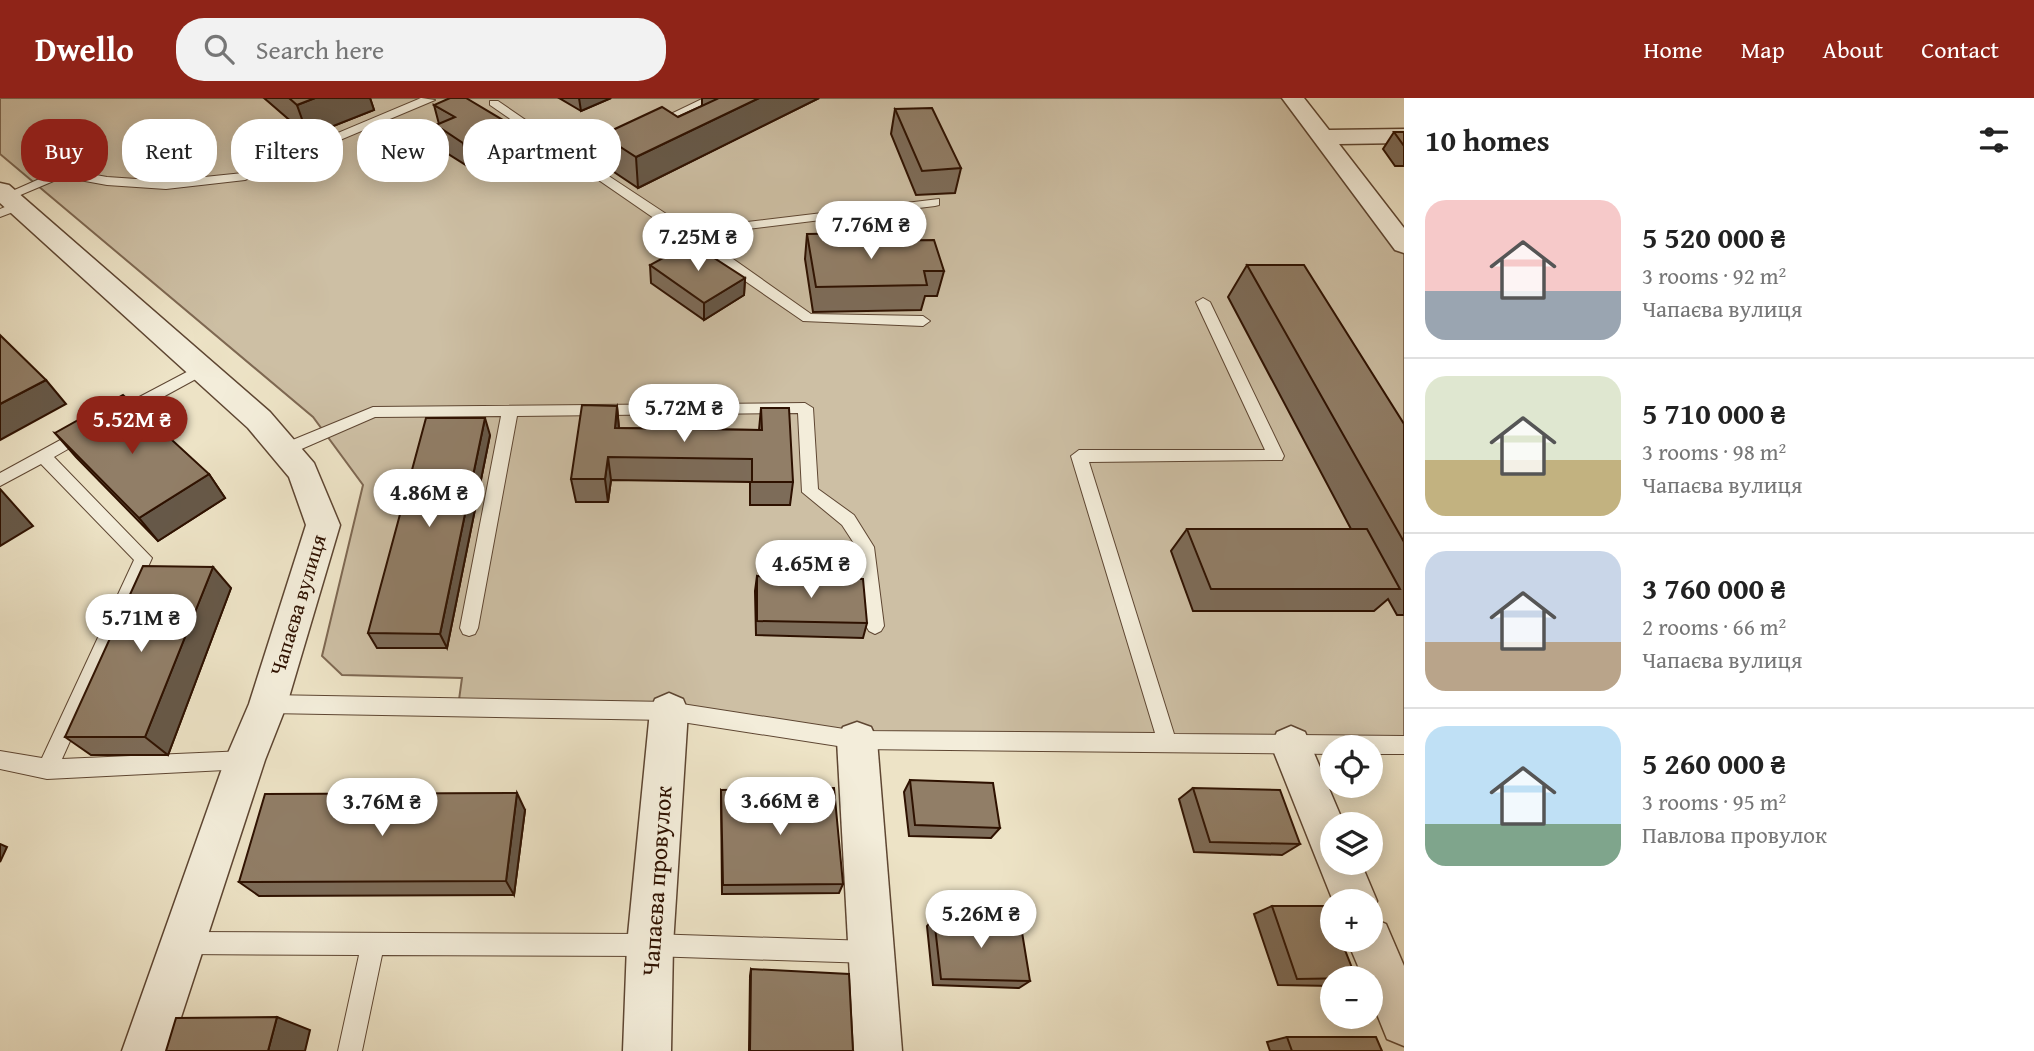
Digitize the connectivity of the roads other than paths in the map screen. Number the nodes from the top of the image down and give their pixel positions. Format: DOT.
graph roads {
  1 [pos="508,98"];
  2 [pos="713,98"];
  3 [pos="1293,98"];
  4 [pos="433,101"];
  5 [pos="511,119"];
  6 [pos="1321,136"];
  7 [pos="1404,136"];
  8 [pos="621,141"];
  9 [pos="609,182"];
  10 [pos="6,201"];
  11 [pos="934,202"];
  12 [pos="687,233"];
  13 [pos="1402,241"];
  14 [pos="1203,302"];
  15 [pos="923,321"];
  16 [pos="200,370"];
  17 [pos="510,411"];
  18 [pos="284,450"];
  19 [pos="43,456"];
  20 [pos="0,480"];
  21 [pos="875,626"];
  22 [pos="469,628"];
  23 [pos="268,704"];
  24 [pos="669,711"];
  25 [pos="857,740"];
  26 [pos="1167,742"];
  27 [pos="1290,745"];
  28 [pos="1404,745"];
  29 [pos="0,760"];
  30 [pos="245,760"];
  31 [pos="47,769"];
  32 [pos="1320,817"];
  33 [pos="183,943"];
  34 [pos="373,944"];
  35 [pos="650,945"];
  36 [pos="870,952"];
  37 [pos="1375,952"];
  38 [pos="1404,1022"];
  39 [pos="146,1051"];
  40 [pos="350,1051"];
  41 [pos="648,1051"];
  42 [pos="878,1051"];
  1 -- 5 [label="lane"];
  2 -- 8 [label="lane"];
  3 -- 6 [label="street"];
  4 -- 10 [label="lane"];
  6 -- 7 [label="street"];
  6 -- 13 [label="street"];
  9 -- 12 [label="lane"];
  10 -- 16 [label="street, Чапаєва вулиця"];
  11 -- 12 [label="lane"];
  12 -- 15 [label="lane"];
  14 -- 26 [label="lane"];
  16 -- 18 [label="street, Чапаєва вулиця"];
  16 -- 19 [label="lane"];
  17 -- 18 [label="lane"];
  17 -- 21 [label="lane"];
  17 -- 22 [label="lane"];
  18 -- 23 [label="street, Чапаєва вулиця"];
  19 -- 20 [label="lane"];
  19 -- 31 [label="lane"];
  23 -- 24 [label="lane"];
  23 -- 30 [label="street, Чапаєва вулиця"];
  24 -- 25 [label="lane"];
  24 -- 35 [label="street, Чапаєва провулок"];
  25 -- 26 [label="lane"];
  25 -- 36 [label="street"];
  26 -- 27 [label="lane"];
  27 -- 28 [label="lane"];
  27 -- 32 [label="street"];
  29 -- 31 [label="lane"];
  30 -- 31 [label="lane"];
  30 -- 33 [label="street, Чапаєва вулиця"];
  33 -- 34 [label="lane"];
  33 -- 39 [label="street, Чапаєва вулиця"];
  34 -- 35 [label="lane"];
  34 -- 40 [label="lane"];
  35 -- 36 [label="lane"];
  35 -- 41 [label="street, Чапаєва провулок"];
  36 -- 42 [label="street"];
  37 -- 38 [label="street"];
}
